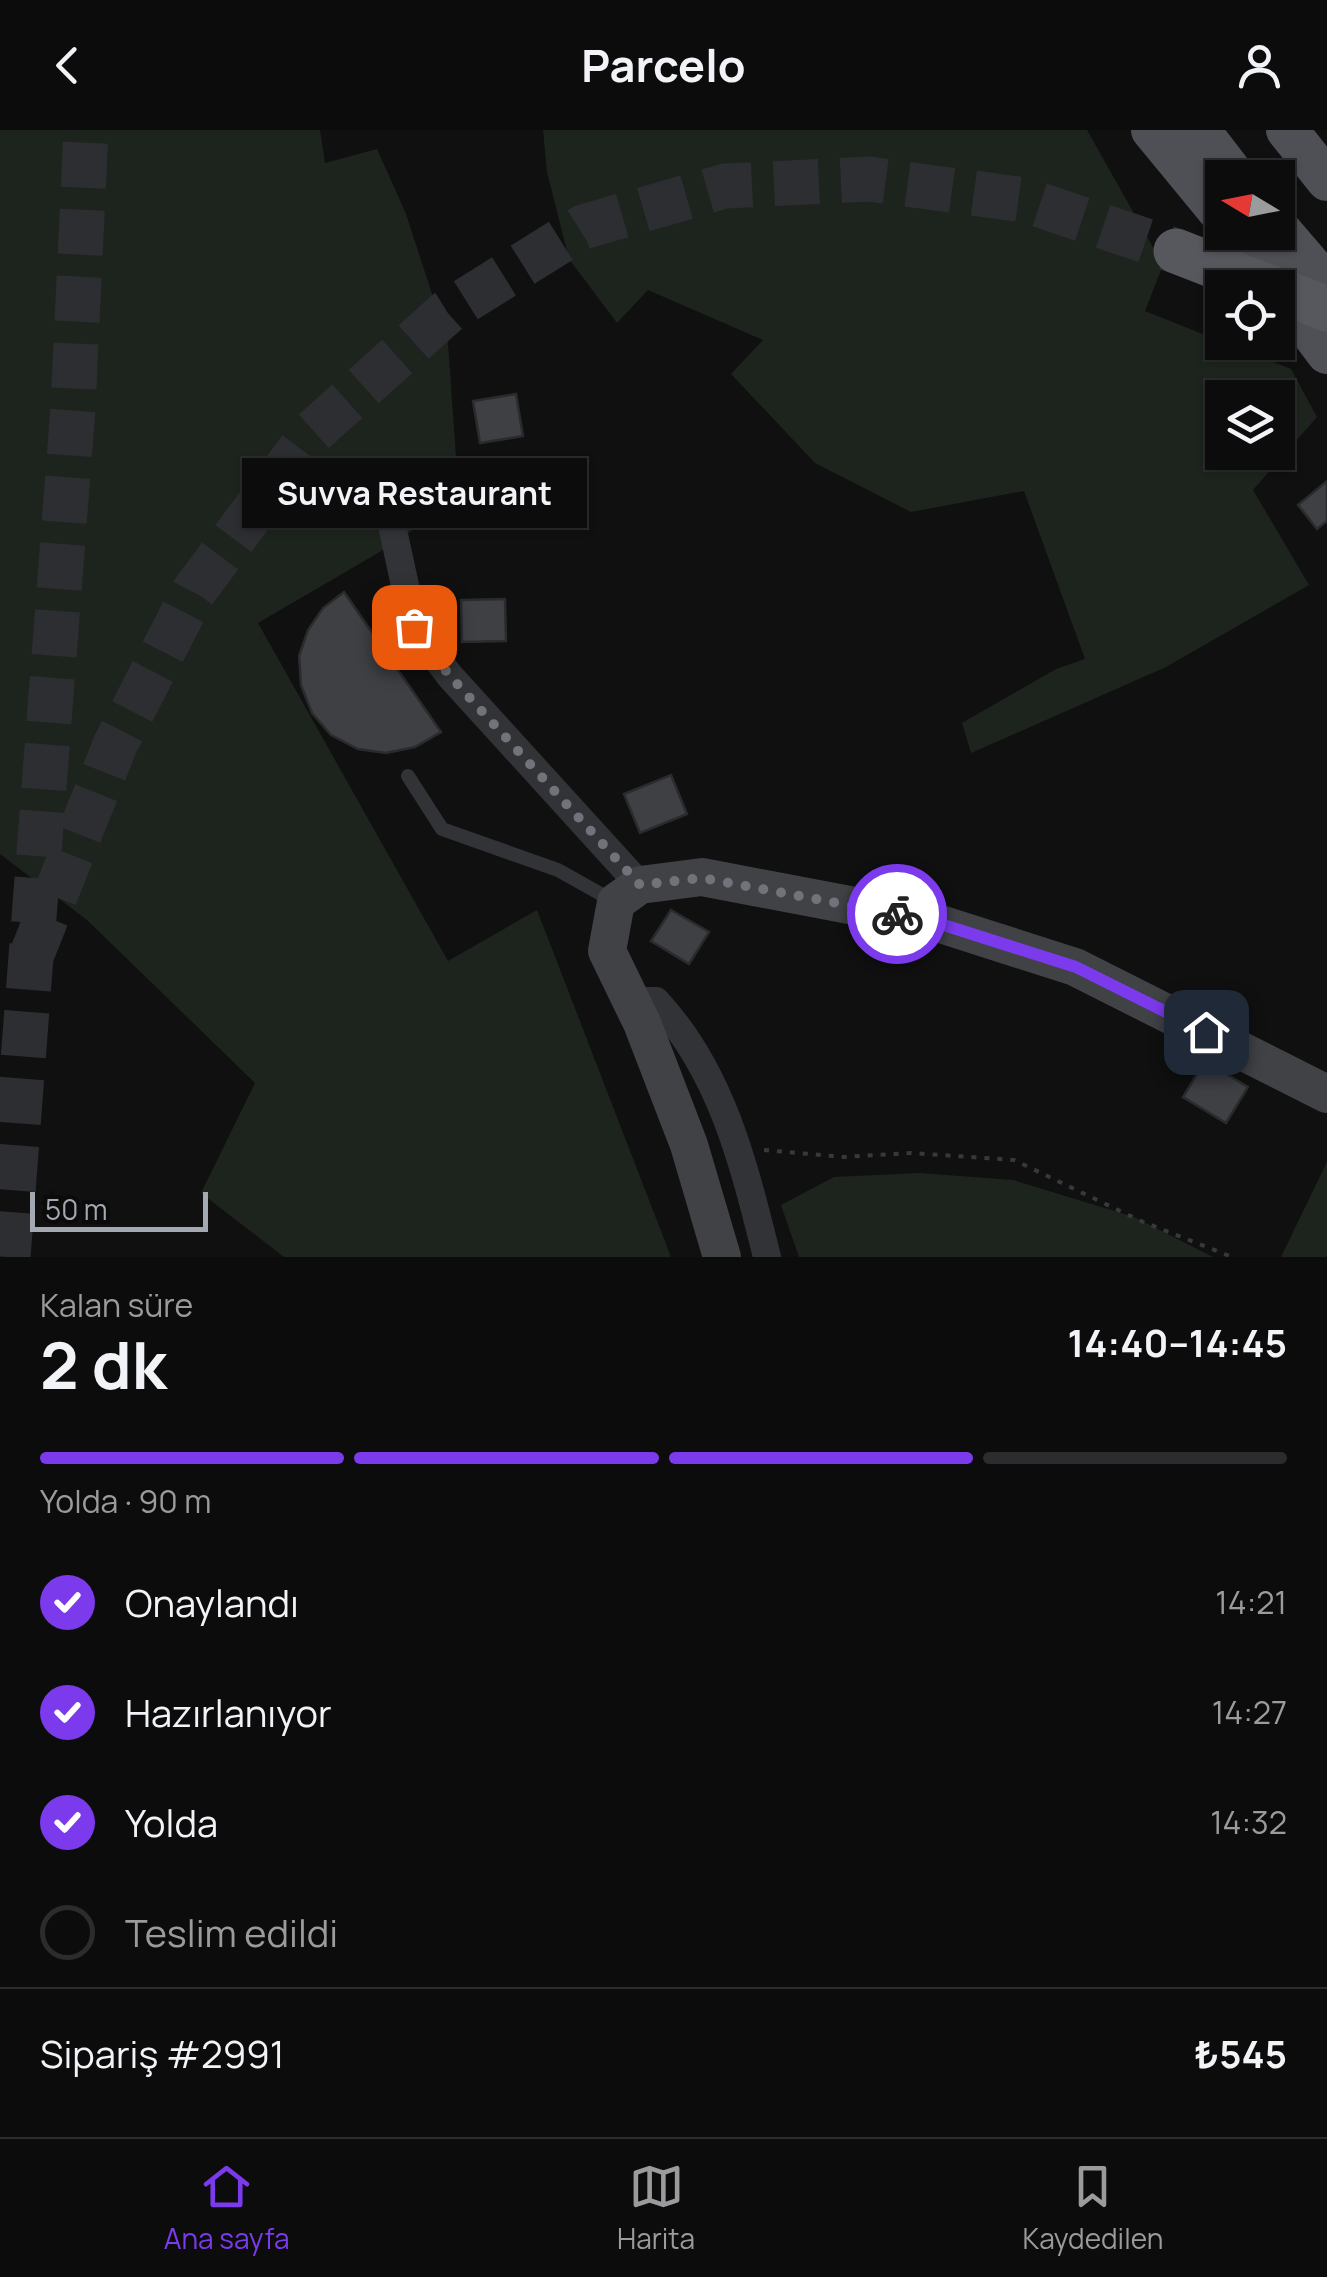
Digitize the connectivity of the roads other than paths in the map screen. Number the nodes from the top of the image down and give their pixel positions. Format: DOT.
graph roads {
  1 [pos="1152,130"];
  2 [pos="1200,130"];
  3 [pos="1288,130"];
  4 [pos="1222,160"];
  5 [pos="1327,180"];
  6 [pos="1205,195"];
  7 [pos="1295,248"];
  8 [pos="1250,250"];
  9 [pos="1176,251"];
  10 [pos="1224,270"];
  11 [pos="1327,285"];
  12 [pos="1295,297"];
  13 [pos="1327,309"];
  14 [pos="1327,353"];
  15 [pos="393,530"];
  16 [pos="408,776"];
  17 [pos="628,894"];
  18 [pos="631,1001"];
  19 [pos="1327,1094"];
  20 [pos="722,1257"];
  21 [pos="766,1257"];
  1 -- 6 [label="main road"];
  2 -- 4 [label="main road"];
  3 -- 5 [label="main road"];
  7 -- 11 [label="main road"];
  8 -- 14 [label="main road"];
  9 -- 10 [label="highway"];
  12 -- 13 [label="highway"];
  15 -- 17 [label="street"];
  16 -- 17 [label="lane"];
  17 -- 18 [label="main road"];
  17 -- 19 [label="main road"];
  18 -- 20 [label="main road"];
  18 -- 21 [label="street"];
}
